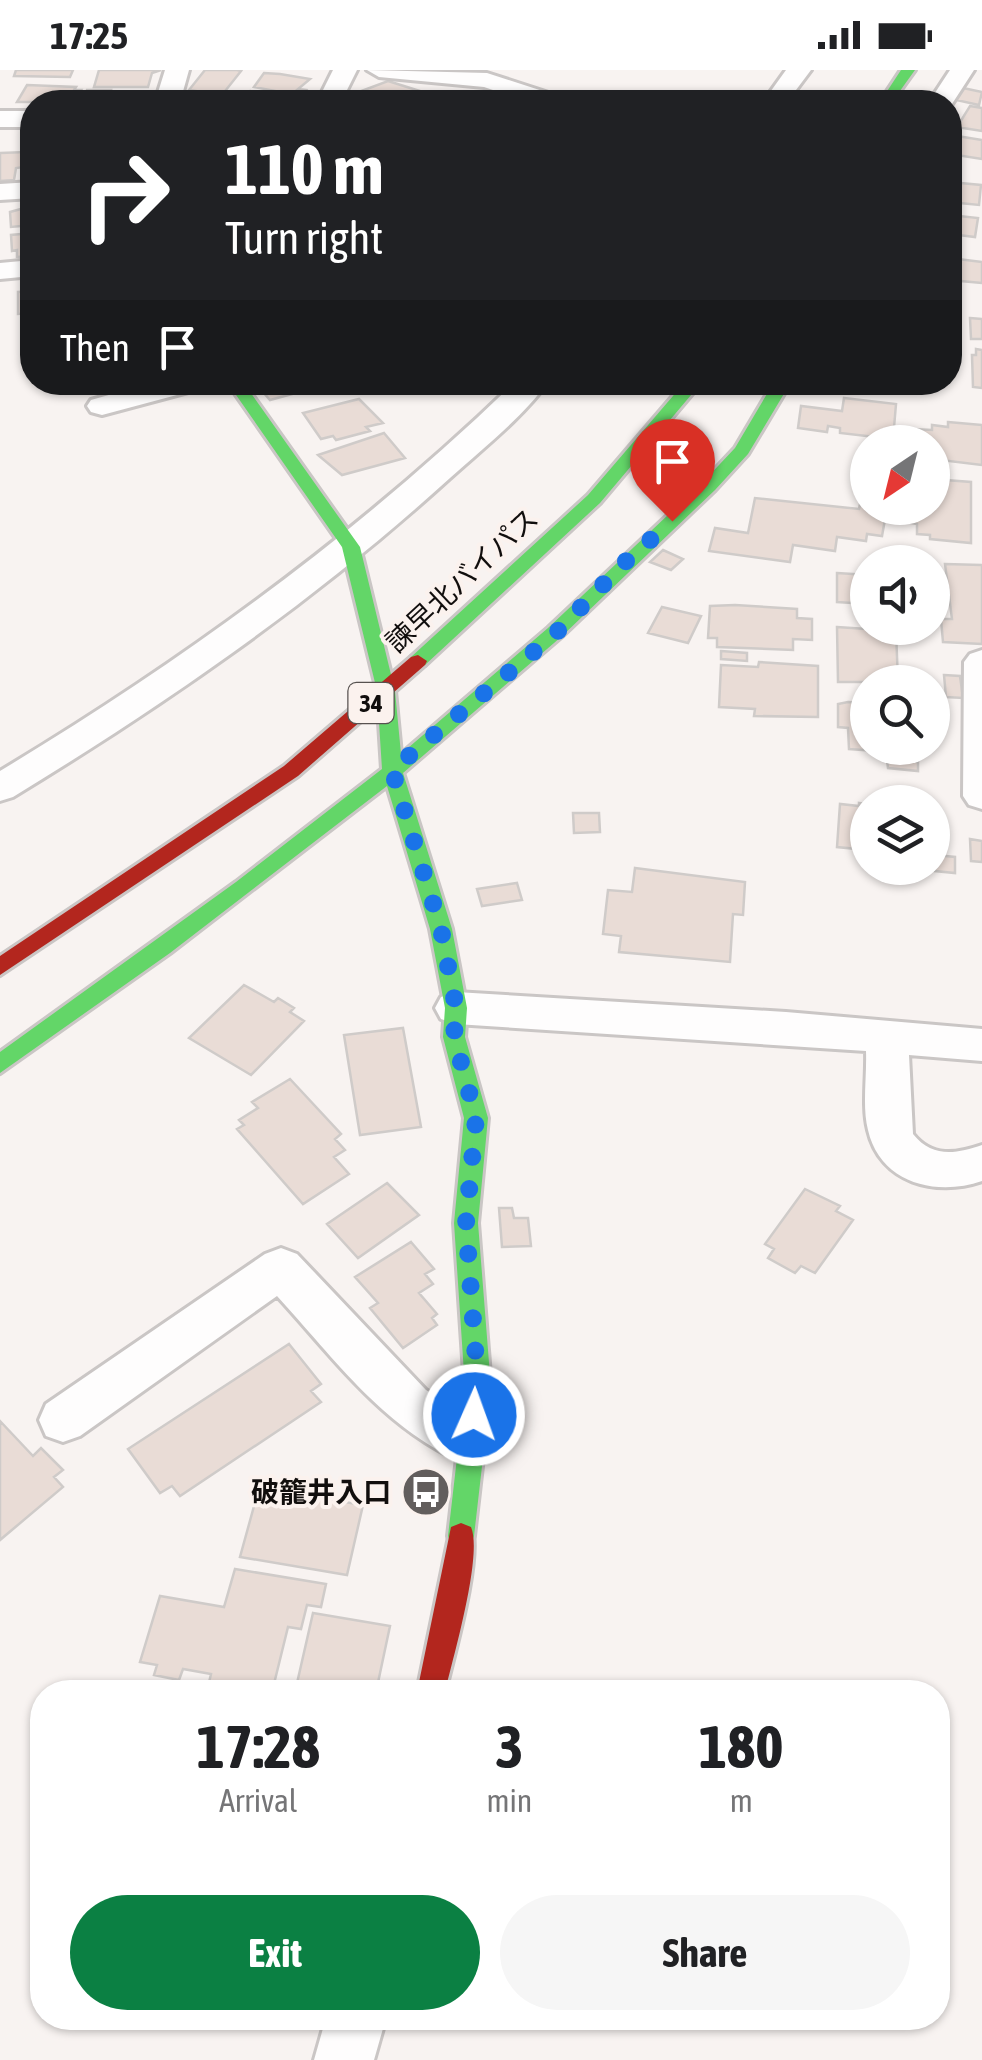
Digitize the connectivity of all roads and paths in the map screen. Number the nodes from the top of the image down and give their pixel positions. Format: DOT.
graph roads {
  1 [pos="379,70"];
  2 [pos="434,72"];
  3 [pos="517,90"];
  4 [pos="143,395"];
  5 [pos="243,395"];
  6 [pos="520,395"];
  7 [pos="683,395"];
  8 [pos="772,395"];
  9 [pos="102,406"];
  10 [pos="351,546"];
  11 [pos="982,662"];
  12 [pos="386,691"];
  13 [pos="392,770"];
  14 [pos="0,788"];
  15 [pos="982,796"];
  16 [pos="0,967"];
  17 [pos="456,1008"];
  18 [pos="887,1036"];
  19 [pos="982,1045"];
  20 [pos="0,1064"];
  21 [pos="982,1164"];
  22 [pos="63,1420"];
  23 [pos="470,1442"];
  24 [pos="435,1680"];
  25 [pos="353,2030"];
  26 [pos="344,2060"];
  1 -- 2 [label="street"];
  2 -- 3 [label="street"];
  4 -- 9 [label="street"];
  5 -- 10 [label="main road"];
  6 -- 10 [label="street"];
  7 -- 12 [label="main road, 諫早北バイパス / 34"];
  8 -- 13 [label="main road"];
  10 -- 12 [label="main road"];
  10 -- 14 [label="street"];
  11 -- 15 [label="street"];
  12 -- 13 [label="main road"];
  12 -- 16 [label="main road, 諫早北バイパス / 34"];
  13 -- 17 [label="main road"];
  13 -- 20 [label="main road"];
  17 -- 18 [label="street"];
  17 -- 23 [label="main road"];
  18 -- 19 [label="street"];
  18 -- 21 [label="street"];
  22 -- 23 [label="street"];
  23 -- 24 [label="main road"];
  25 -- 26 [label="street"];
}
